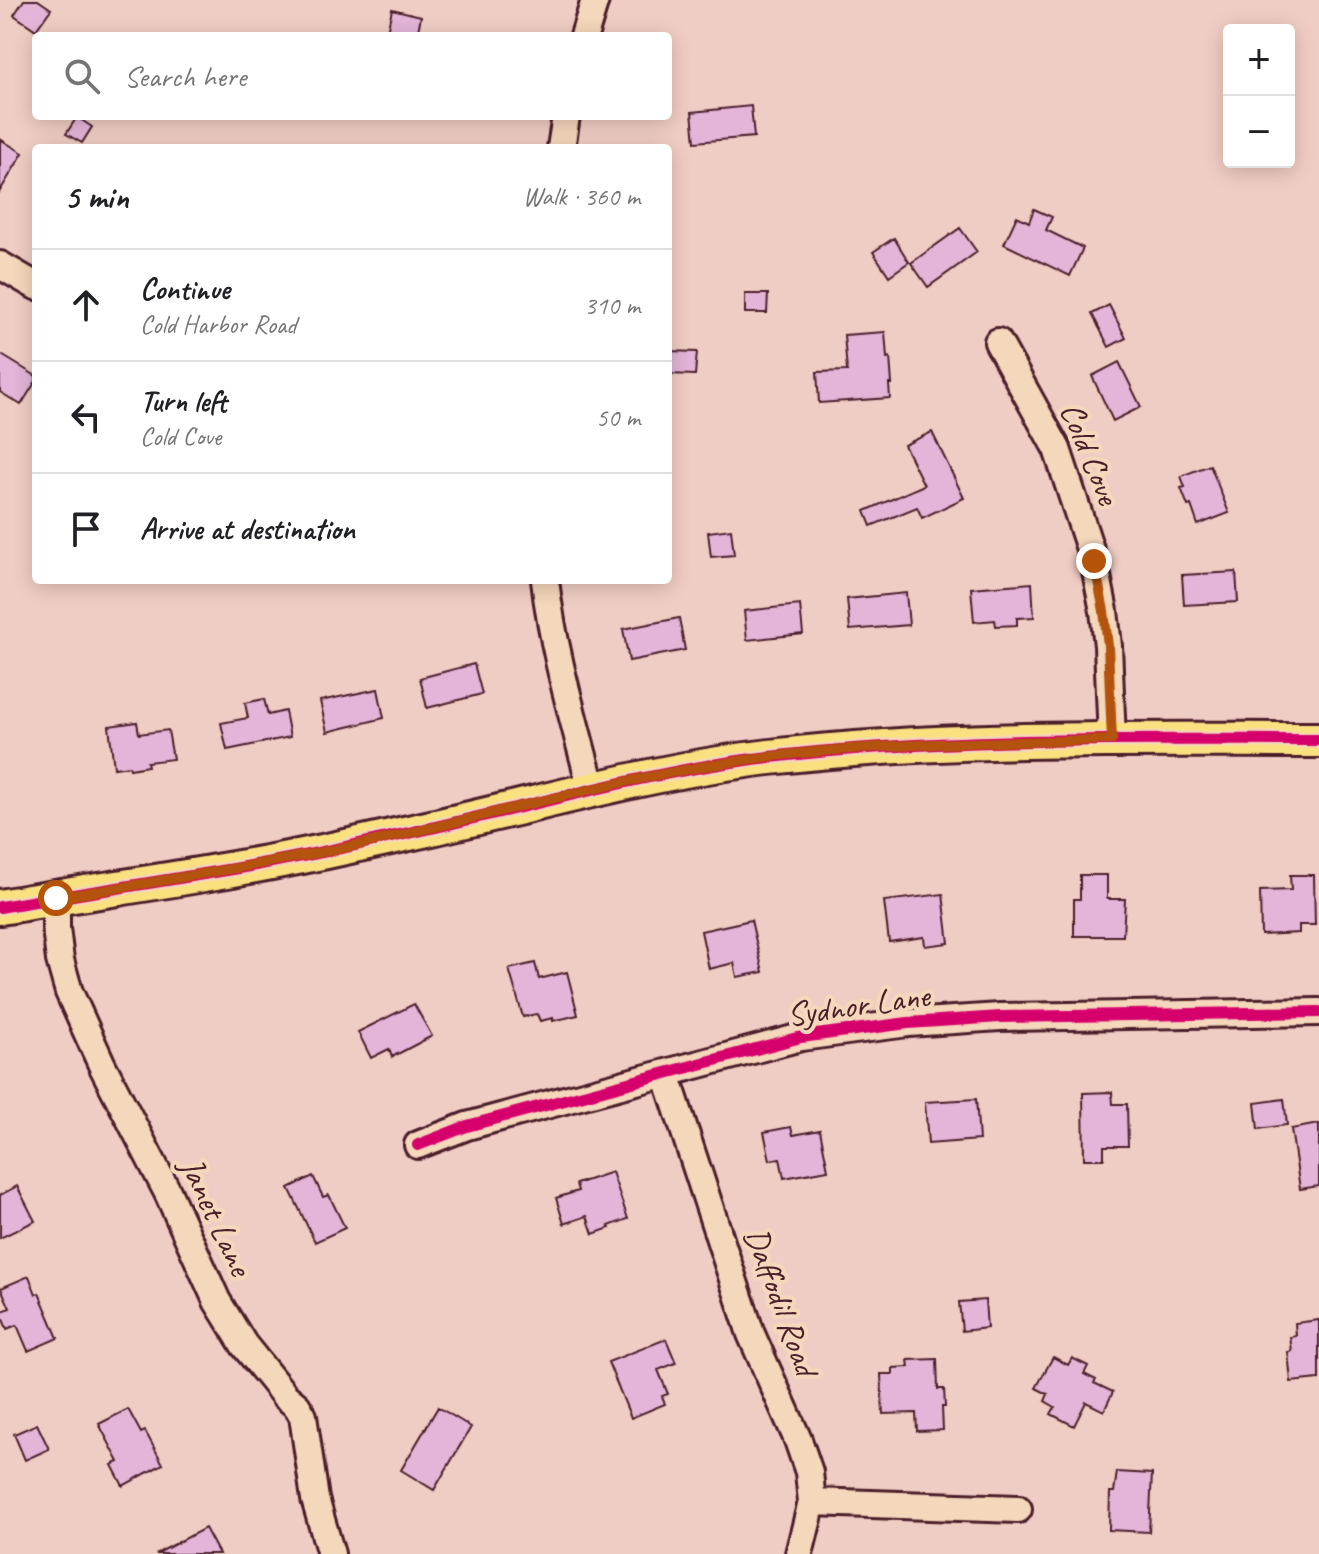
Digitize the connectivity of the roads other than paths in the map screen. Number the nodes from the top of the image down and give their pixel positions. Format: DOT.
graph roads {
  1 [pos="595,0"];
  2 [pos="585,32"];
  3 [pos="565,120"];
  4 [pos="562,144"];
  5 [pos="0,265"];
  6 [pos="32,284"];
  7 [pos="998,342"];
  8 [pos="545,584"];
  9 [pos="1112,740"];
  10 [pos="1319,740"];
  11 [pos="592,790"];
  12 [pos="56,898"];
  13 [pos="0,907"];
  14 [pos="1319,1012"];
  15 [pos="666,1074"];
  16 [pos="418,1145"];
  17 [pos="812,1502"];
  18 [pos="1018,1509"];
  19 [pos="331,1554"];
  20 [pos="799,1554"];
  1 -- 2 [label="street"];
  3 -- 4 [label="street"];
  5 -- 6 [label="street"];
  7 -- 9 [label="street, Cold Cove"];
  8 -- 11 [label="street"];
  9 -- 10 [label="main road"];
  9 -- 11 [label="main road"];
  11 -- 12 [label="main road"];
  12 -- 13 [label="main road"];
  12 -- 19 [label="street, Janet Lane"];
  14 -- 15 [label="street, Sydnor Lane"];
  15 -- 16 [label="street, Sydnor Lane"];
  15 -- 17 [label="street, Daffodil Road"];
  17 -- 18 [label="street"];
  17 -- 20 [label="street, Daffodil Road"];
}
